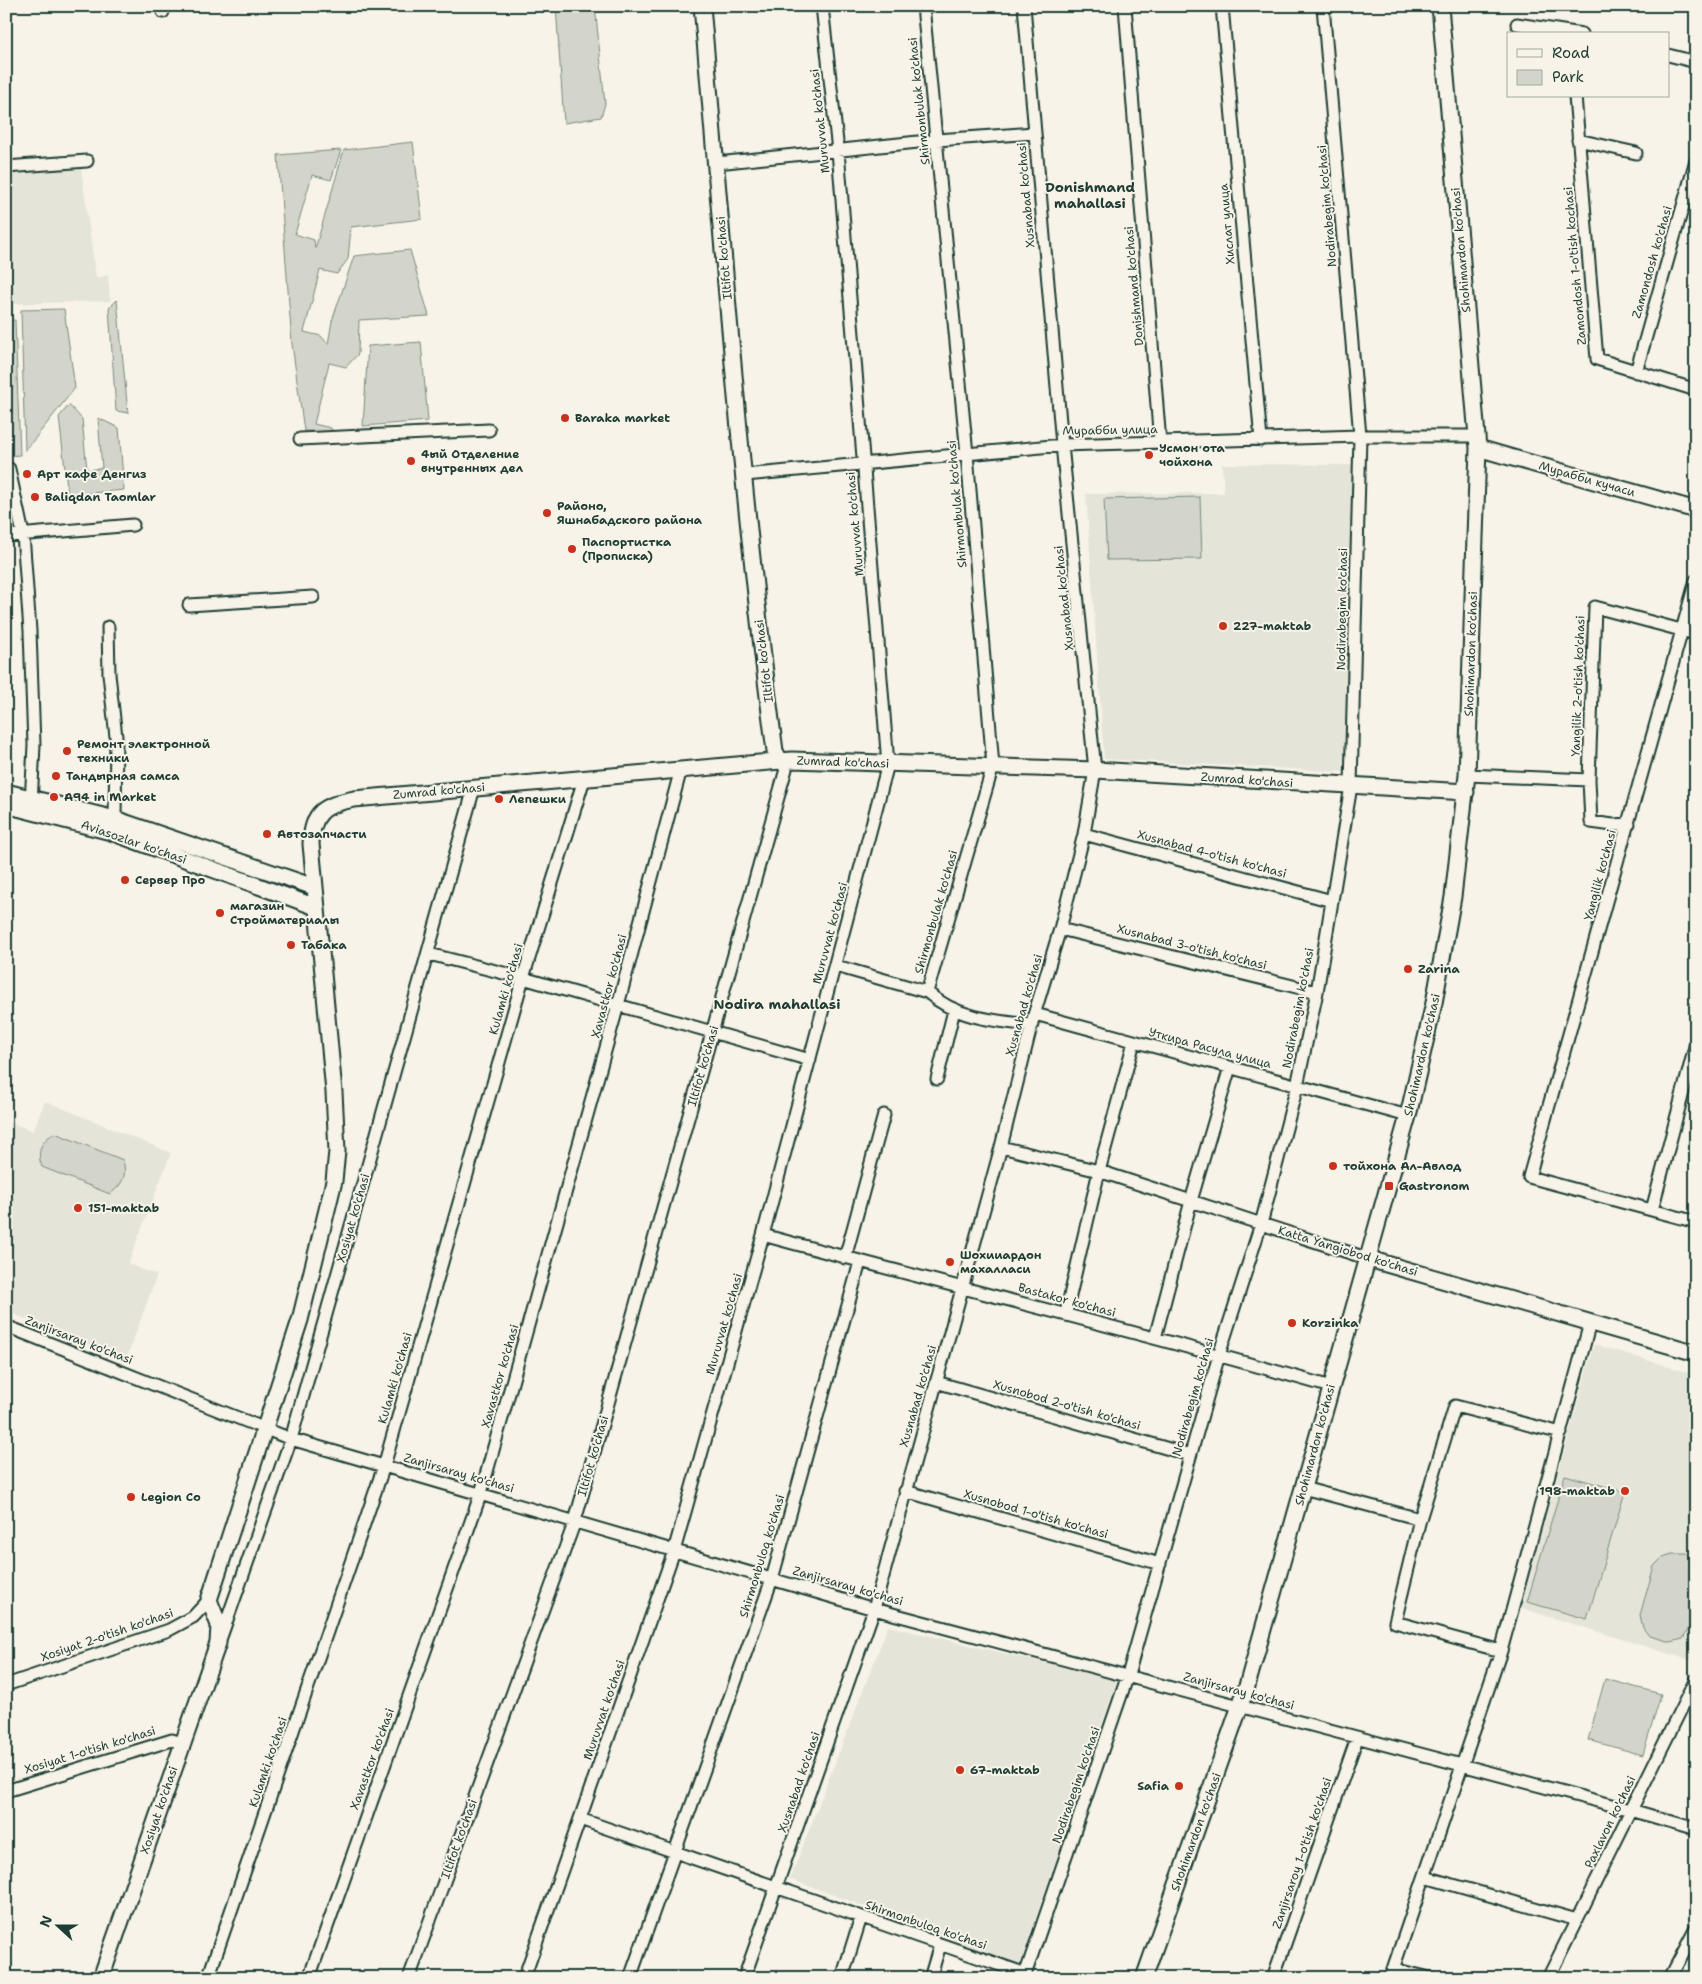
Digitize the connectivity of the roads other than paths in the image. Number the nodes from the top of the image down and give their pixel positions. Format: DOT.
graph roads {
  1 [pos="702,6"];
  2 [pos="822,6"];
  3 [pos="923,6"];
  4 [pos="1024,6"];
  5 [pos="1125,6"];
  6 [pos="1222,6"];
  7 [pos="1323,6"];
  8 [pos="1440,6"];
  9 [pos="1517,24"];
  10 [pos="1571,32"];
  11 [pos="1670,56"];
  12 [pos="1696,62"];
  13 [pos="1575,98"];
  14 [pos="1034,134"];
  15 [pos="937,140"];
  16 [pos="1578,140"];
  17 [pos="838,151"];
  18 [pos="1636,154"];
  19 [pos="1696,160"];
  20 [pos="87,161"];
  21 [pos="717,163"];
  22 [pos="6,166"];
  23 [pos="1636,372"];
  24 [pos="1696,390"];
  25 [pos="488,430"];
  26 [pos="1360,436"];
  27 [pos="300,439"];
  28 [pos="1261,440"];
  29 [pos="1478,442"];
  30 [pos="1160,443"];
  31 [pos="1062,445"];
  32 [pos="967,454"];
  33 [pos="864,464"];
  34 [pos="6,469"];
  35 [pos="745,475"];
  36 [pos="1696,510"];
  37 [pos="133,525"];
  38 [pos="24,534"];
  39 [pos="6,536"];
  40 [pos="1696,580"];
  41 [pos="313,597"];
  42 [pos="189,605"];
  43 [pos="108,627"];
  44 [pos="1682,630"];
  45 [pos="1696,634"];
  46 [pos="780,761"];
  47 [pos="888,764"];
  48 [pos="993,766"];
  49 [pos="681,769"];
  50 [pos="1095,770"];
  51 [pos="1467,775"];
  52 [pos="584,778"];
  53 [pos="1589,780"];
  54 [pos="1351,786"];
  55 [pos="474,788"];
  56 [pos="6,792"];
  57 [pos="1466,792"];
  58 [pos="31,804"];
  59 [pos="6,805"];
  60 [pos="1629,824"];
  61 [pos="113,826"];
  62 [pos="1084,834"];
  63 [pos="314,887"];
  64 [pos="1332,901"];
  65 [pos="316,906"];
  66 [pos="1060,929"];
  67 [pos="429,954"];
  68 [pos="836,966"];
  69 [pos="523,978"];
  70 [pos="927,992"];
  71 [pos="1317,992"];
  72 [pos="618,1005"];
  73 [pos="954,1010"];
  74 [pos="1033,1020"];
  75 [pos="712,1032"];
  76 [pos="1134,1042"];
  77 [pos="1696,1044"];
  78 [pos="810,1060"];
  79 [pos="1230,1067"];
  80 [pos="937,1079"];
  81 [pos="1298,1086"];
  82 [pos="884,1115"];
  83 [pos="1408,1116"];
  84 [pos="1001,1147"];
  85 [pos="1099,1171"];
  86 [pos="1191,1201"];
  87 [pos="1652,1210"];
  88 [pos="1696,1222"];
  89 [pos="1261,1224"];
  90 [pos="763,1235"];
  91 [pos="845,1258"];
  92 [pos="1369,1259"];
  93 [pos="860,1262"];
  94 [pos="963,1288"];
  95 [pos="1066,1313"];
  96 [pos="1590,1323"];
  97 [pos="6,1326"];
  98 [pos="1155,1338"];
  99 [pos="1696,1353"];
  100 [pos="1220,1355"];
  101 [pos="936,1382"];
  102 [pos="1331,1387"];
  103 [pos="266,1430"];
  104 [pos="1561,1433"];
  105 [pos="290,1439"];
  106 [pos="1190,1455"];
  107 [pos="384,1466"];
  108 [pos="1303,1488"];
  109 [pos="906,1491"];
  110 [pos="481,1493"];
  111 [pos="575,1520"];
  112 [pos="1420,1520"];
  113 [pos="674,1551"];
  114 [pos="1160,1564"];
  115 [pos="772,1579"];
  116 [pos="209,1600"];
  117 [pos="874,1608"];
  118 [pos="218,1643"];
  119 [pos="1501,1651"];
  120 [pos="1128,1675"];
  121 [pos="1696,1679"];
  122 [pos="6,1684"];
  123 [pos="1691,1702"];
  124 [pos="1241,1705"];
  125 [pos="1357,1738"];
  126 [pos="182,1743"];
  127 [pos="1464,1766"];
  128 [pos="6,1791"];
  129 [pos="1631,1810"];
  130 [pos="580,1819"];
  131 [pos="1696,1829"];
  132 [pos="676,1853"];
  133 [pos="1425,1877"];
  134 [pos="776,1888"];
  135 [pos="861,1917"];
  136 [pos="1577,1920"];
  137 [pos="1696,1928"];
  138 [pos="940,1944"];
  139 [pos="1391,1973"];
  140 [pos="1025,1976"];
  141 [pos="101,1978"];
  142 [pos="208,1978"];
  143 [pos="308,1978"];
  144 [pos="409,1978"];
  145 [pos="524,1978"];
  146 [pos="630,1978"];
  147 [pos="744,1978"];
  148 [pos="842,1978"];
  149 [pos="930,1978"];
  150 [pos="1144,1978"];
  151 [pos="1273,1978"];
  152 [pos="1430,1978"];
  153 [pos="1548,1978"];
  154 [pos="1670,1978"];
  1 -- 21 [label="main road, Iltifot ko'chasi"];
  2 -- 17 [label="street, Muruvvat ko'chasi"];
  3 -- 15 [label="street, Shirmonbulak ko'chasi"];
  4 -- 14 [label="street, Xusnabad ko'chasi"];
  5 -- 30 [label="street, Donishmand ko'chasi"];
  6 -- 28 [label="street, Хислат улица"];
  7 -- 26 [label="street, Nodirabegim ko'chasi"];
  8 -- 29 [label="main road, Shohimardon ko'chasi"];
  9 -- 10 [label="street"];
  11 -- 12 [label="street"];
  13 -- 16 [label="street, Zamondosh 1-o'tish kochasi"];
  14 -- 15 [label="street"];
  14 -- 31 [label="street, Xusnabad ko'chasi"];
  15 -- 17 [label="street"];
  15 -- 32 [label="street, Shirmonbulak ko'chasi"];
  16 -- 18 [label="street"];
  16 -- 23 [label="street, Zamondosh 1-o'tish kochasi"];
  17 -- 21 [label="street"];
  17 -- 33 [label="street, Muruvvat ko'chasi"];
  19 -- 23 [label="street, Zamondosh ko'chasi"];
  20 -- 22 [label="street"];
  21 -- 35 [label="main road, Iltifot ko'chasi"];
  23 -- 24 [label="street, Zamondosh 1-o'tish kochasi"];
  25 -- 27 [label="street"];
  26 -- 28 [label="street, Мурабби улица"];
  26 -- 29 [label="street, Мурабби улица"];
  26 -- 54 [label="street, Nodirabegim ko'chasi"];
  28 -- 30 [label="street, Мурабби улица"];
  29 -- 36 [label="main road, Мурабби кучаси"];
  29 -- 51 [label="main road, Shohimardon ko'chasi"];
  30 -- 31 [label="street, Мурабби улица"];
  31 -- 32 [label="street, Мурабби улица"];
  31 -- 50 [label="street, Xusnabad ko'chasi"];
  32 -- 33 [label="street, Мурабби улица"];
  32 -- 48 [label="street, Shirmonbulak ko'chasi"];
  33 -- 35 [label="street, Мурабби улица"];
  33 -- 47 [label="street, Muruvvat ko'chasi"];
  34 -- 38 [label="street"];
  35 -- 46 [label="main road, Iltifot ko'chasi"];
  37 -- 38 [label="street"];
  38 -- 39 [label="street"];
  38 -- 58 [label="street"];
  40 -- 44 [label="street, Yangilik ko'chasi"];
  41 -- 42 [label="street"];
  43 -- 61 [label="street"];
  44 -- 45 [label="street, Yangilik 2-o'tish ko'chasi"];
  44 -- 53 [label="street, Yangilik 2-o'tish ko'chasi"];
  44 -- 60 [label="street, Yangilik ko'chasi"];
  46 -- 47 [label="main road, Zumrad ko'chasi"];
  46 -- 49 [label="main road, Zumrad ko'chasi"];
  46 -- 75 [label="street, Iltifot ko'chasi"];
  47 -- 48 [label="main road, Zumrad ko'chasi"];
  47 -- 68 [label="street, Muruvvat ko'chasi"];
  48 -- 50 [label="main road, Zumrad ko'chasi"];
  48 -- 70 [label="street, Shirmonbulak ko'chasi"];
  49 -- 52 [label="main road, Zumrad ko'chasi"];
  49 -- 72 [label="street, Xavastkor ko'chasi"];
  50 -- 54 [label="main road, Zumrad ko'chasi"];
  50 -- 62 [label="street, Xusnabad ko'chasi"];
  51 -- 53 [label="street"];
  51 -- 57 [label="main road, Shohimardon ko'chasi"];
  52 -- 55 [label="main road, Zumrad ko'chasi"];
  52 -- 69 [label="street, Kulamki ko'chasi"];
  53 -- 60 [label="street, Yangilik 2-o'tish ko'chasi"];
  54 -- 57 [label="main road, Zumrad ko'chasi"];
  54 -- 64 [label="street, Nodirabegim ko'chasi"];
  55 -- 63 [label="main road, Zumrad ko'chasi"];
  55 -- 67 [label="street, Xosiyat ko'chasi"];
  56 -- 58 [label="main road, Aviasozlar ko'chasi"];
  57 -- 83 [label="main road, Shohimardon ko'chasi"];
  58 -- 59 [label="main road, Aviasozlar ko'chasi"];
  58 -- 61 [label="main road, Aviasozlar ko'chasi"];
  60 -- 87 [label="street, Yangilik ko'chasi"];
  61 -- 63 [label="main road, Aviasozlar ko'chasi"];
  61 -- 65 [label="main road, Aviasozlar ko'chasi"];
  62 -- 64 [label="street, Xusnabad 4-o'tish ko'chasi"];
  62 -- 66 [label="street, Xusnabad ko'chasi"];
  63 -- 65 [label="main road, Zumrad ko'chasi"];
  64 -- 71 [label="street, Nodirabegim ko'chasi"];
  65 -- 103 [label="main road, Xosiyat ko'chasi"];
  66 -- 71 [label="street, Xusnabad 3-o'tish ko'chasi"];
  66 -- 74 [label="street, Xusnabad ko'chasi"];
  67 -- 69 [label="street"];
  67 -- 105 [label="street, Xosiyat ko'chasi"];
  68 -- 70 [label="street, Уткира Расула улица"];
  68 -- 78 [label="street, Muruvvat ko'chasi"];
  69 -- 72 [label="street"];
  69 -- 107 [label="street, Kulamki ko'chasi"];
  70 -- 73 [label="street, Уткира Расула улица"];
  71 -- 81 [label="street, Nodirabegim ko'chasi"];
  72 -- 75 [label="street"];
  72 -- 110 [label="street, Xavastkor ko'chasi"];
  73 -- 74 [label="street, Уткира Расула улица"];
  73 -- 80 [label="street"];
  74 -- 76 [label="street, Уткира Расула улица"];
  74 -- 84 [label="street, Xusnabad ko'chasi"];
  75 -- 78 [label="street"];
  75 -- 111 [label="street, Iltifot ko'chasi"];
  76 -- 79 [label="street, Уткира Расула улица"];
  76 -- 85 [label="street"];
  77 -- 87 [label="street"];
  78 -- 90 [label="street, Muruvvat ko'chasi"];
  79 -- 81 [label="street, Уткира Расула улица"];
  79 -- 86 [label="street"];
  81 -- 83 [label="street, Уткира Расула улица"];
  81 -- 89 [label="street, Nodirabegim ko'chasi"];
  82 -- 91 [label="street"];
  83 -- 92 [label="main road, Shohimardon ko'chasi"];
  84 -- 85 [label="street, Katta Yangiobod ko'chasi"];
  84 -- 94 [label="street, Xusnabad ko'chasi"];
  85 -- 86 [label="street, Katta Yangiobod ko'chasi"];
  85 -- 95 [label="street"];
  86 -- 89 [label="street, Katta Yangiobod ko'chasi"];
  86 -- 98 [label="street"];
  87 -- 88 [label="street"];
  89 -- 92 [label="street, Katta Yangiobod ko'chasi"];
  89 -- 100 [label="street, Nodirabegim ko'chasi"];
  90 -- 91 [label="street, Bastakor ko'chasi"];
  90 -- 113 [label="street, Muruvvat ko'chasi"];
  91 -- 93 [label="street, Bastakor ko'chasi"];
  92 -- 96 [label="main road, Katta Yangiobod ko'chasi"];
  92 -- 102 [label="main road, Shohimardon ko'chasi"];
  93 -- 94 [label="street, Bastakor ko'chasi"];
  93 -- 115 [label="street, Shirmonbuloq ko'chasi"];
  94 -- 95 [label="street, Bastakor ko'chasi"];
  94 -- 101 [label="street, Xusnabad ko'chasi"];
  95 -- 98 [label="street, Bastakor ko'chasi"];
  96 -- 99 [label="main road, Katta Yangiobod ko'chasi"];
  96 -- 104 [label="street"];
  97 -- 103 [label="street, Zanjirsaray ko'chasi"];
  98 -- 100 [label="street, Bastakor ko'chasi"];
  100 -- 102 [label="street, Bastakor ko'chasi"];
  100 -- 106 [label="street, Nodirabegim ko'chasi"];
  101 -- 106 [label="street, Xusnobod 2-o'tish ko'chasi"];
  101 -- 109 [label="street, Xusnabad ko'chasi"];
  102 -- 108 [label="main road, Shohimardon ko'chasi"];
  103 -- 105 [label="street, Zanjirsaray ko'chasi"];
  103 -- 116 [label="main road, Xosiyat ko'chasi"];
  104 -- 112 [label="street"];
  104 -- 119 [label="street"];
  105 -- 107 [label="street, Zanjirsaray ko'chasi"];
  105 -- 118 [label="street, Xosiyat ko'chasi"];
  106 -- 114 [label="street, Nodirabegim ko'chasi"];
  107 -- 110 [label="street, Zanjirsaray ko'chasi"];
  107 -- 142 [label="street, Kulamki ko'chasi"];
  108 -- 112 [label="street"];
  108 -- 124 [label="main road, Shohimardon ko'chasi"];
  109 -- 114 [label="street, Xusnobod 1-o'tish ko'chasi"];
  109 -- 117 [label="street, Xusnabad ko'chasi"];
  110 -- 111 [label="street, Zanjirsaray ko'chasi"];
  110 -- 143 [label="street, Xavastkor ko'chasi"];
  111 -- 113 [label="street, Zanjirsaray ko'chasi"];
  111 -- 144 [label="street, Iltifot ko'chasi"];
  112 -- 119 [label="street"];
  113 -- 115 [label="street, Zanjirsaray ko'chasi"];
  113 -- 130 [label="street, Muruvvat ko'chasi"];
  114 -- 120 [label="street, Nodirabegim ko'chasi"];
  115 -- 117 [label="street, Zanjirsaray ko'chasi"];
  115 -- 132 [label="street, Shirmonbuloq ko'chasi"];
  116 -- 118 [label="main road, Xosiyat ko'chasi"];
  116 -- 122 [label="street, Xosiyat 2-o'tish ko'chasi"];
  117 -- 120 [label="street, Zanjirsaray ko'chasi"];
  117 -- 134 [label="street, Xusnabad ko'chasi"];
  118 -- 126 [label="main road, Xosiyat ko'chasi"];
  119 -- 127 [label="street"];
  120 -- 124 [label="street, Zanjirsaray ko'chasi"];
  120 -- 140 [label="street, Nodirabegim ko'chasi"];
  121 -- 123 [label="street, Paxlavon ko'chasi"];
  123 -- 129 [label="street, Paxlavon ko'chasi"];
  124 -- 125 [label="street, Zanjirsaray ko'chasi"];
  124 -- 150 [label="main road, Shohimardon ko'chasi"];
  125 -- 127 [label="street, Zanjirsaray ko'chasi"];
  125 -- 151 [label="street, Zanjirsaroy 1-o'tish ko'chasi"];
  126 -- 128 [label="street, Xosiyat 1-o'tish ko'chasi"];
  126 -- 141 [label="main road, Xosiyat ko'chasi"];
  127 -- 129 [label="street, Zanjirsaray ko'chasi"];
  127 -- 133 [label="street"];
  129 -- 131 [label="street, Zanjirsaray ko'chasi"];
  129 -- 136 [label="street, Paxlavon ko'chasi"];
  130 -- 132 [label="street, Shirmonbuloq ko'chasi"];
  130 -- 145 [label="street, Muruvvat ko'chasi"];
  132 -- 134 [label="street, Shirmonbuloq ko'chasi"];
  132 -- 146 [label="street, Shirmonbuloq ko'chasi"];
  133 -- 136 [label="street"];
  133 -- 139 [label="street"];
  134 -- 135 [label="street, Shirmonbuloq ko'chasi"];
  134 -- 147 [label="street, Xusnabad ko'chasi"];
  135 -- 138 [label="street, Shirmonbuloq ko'chasi"];
  135 -- 148 [label="street"];
  136 -- 153 [label="street, Paxlavon ko'chasi"];
  137 -- 154 [label="street"];
  138 -- 140 [label="street, Shirmonbuloq ko'chasi"];
  138 -- 149 [label="street"];
  139 -- 152 [label="street"];
}
